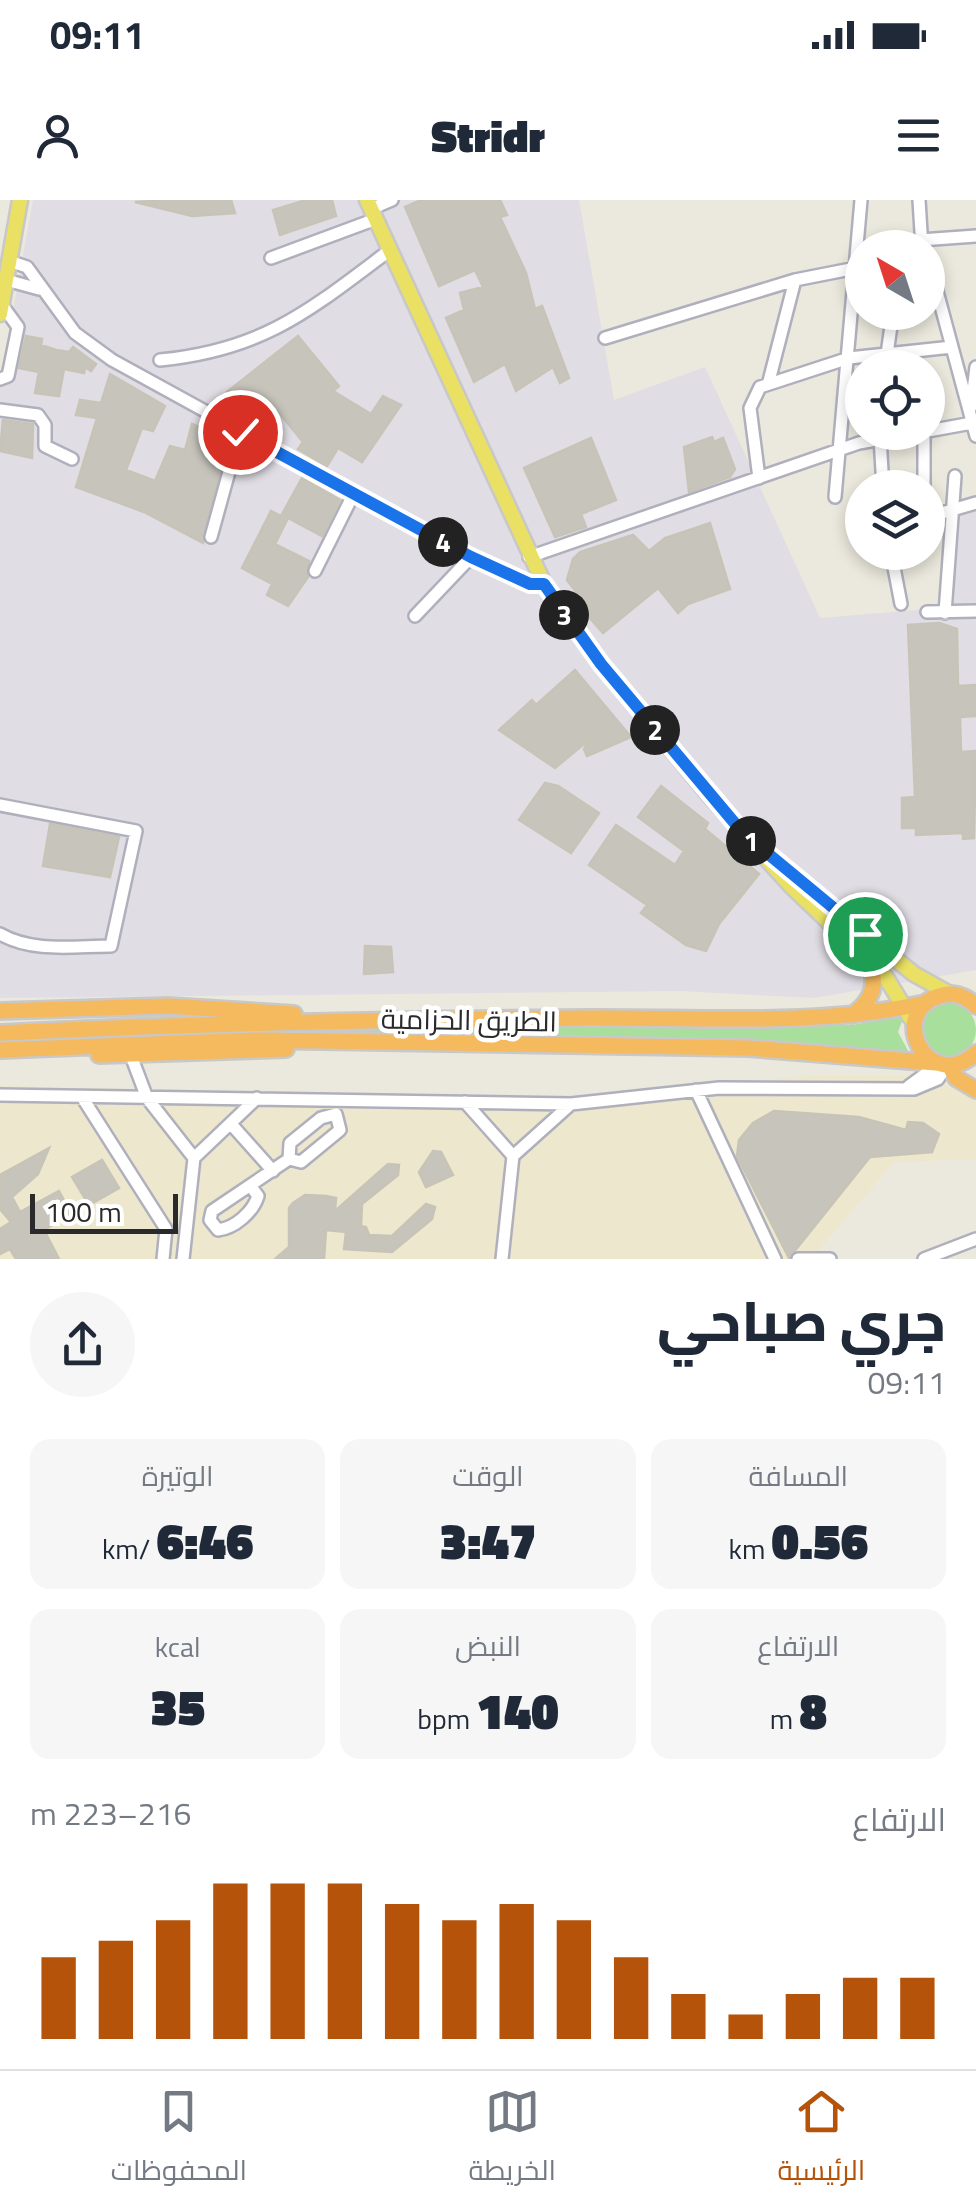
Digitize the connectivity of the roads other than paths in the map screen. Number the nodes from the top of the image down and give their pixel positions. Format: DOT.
graph roads {
  1 [pos="20,200"];
  2 [pos="392,200"];
  3 [pos="862,200"];
  4 [pos="919,200"];
  5 [pos="371,209"];
  6 [pos="861,230"];
  7 [pos="920,230"];
  8 [pos="976,236"];
  9 [pos="945,241"];
  10 [pos="7,250"];
  11 [pos="390,250"];
  12 [pos="271,258"];
  13 [pos="845,270"];
  14 [pos="6,280"];
  15 [pos="795,280"];
  16 [pos="39,288"];
  17 [pos="1,310"];
  18 [pos="945,322"];
  19 [pos="605,338"];
  20 [pos="952,347"];
  21 [pos="924,350"];
  22 [pos="845,359"];
  23 [pos="160,360"];
  24 [pos="976,367"];
  25 [pos="0,379"];
  26 [pos="769,382"];
  27 [pos="845,386"];
  28 [pos="0,410"];
  29 [pos="973,425"];
  30 [pos="945,429"];
  31 [pos="240,432"];
  32 [pos="845,448"];
  33 [pos="838,450"];
  34 [pos="72,460"];
  35 [pos="954,476"];
  36 [pos="759,478"];
  37 [pos="354,493"];
  38 [pos="835,497"];
  39 [pos="976,503"];
  40 [pos="952,510"];
  41 [pos="945,512"];
  42 [pos="210,537"];
  43 [pos="471,557"];
  44 [pos="530,557"];
  45 [pos="894,570"];
  46 [pos="315,571"];
  47 [pos="544,584"];
  48 [pos="901,604"];
  49 [pos="976,611"];
  50 [pos="927,612"];
  51 [pos="945,613"];
  52 [pos="415,616"];
  53 [pos="0,805"];
  54 [pos="770,860"];
  55 [pos="0,934"];
  56 [pos="868,959"];
  57 [pos="962,994"];
  58 [pos="926,1003"];
  59 [pos="976,1006"];
  60 [pos="906,1007"];
  61 [pos="0,1012"];
  62 [pos="847,1017"];
  63 [pos="358,1021"];
  64 [pos="914,1026"];
  65 [pos="0,1033"];
  66 [pos="358,1044"];
  67 [pos="0,1050"];
  68 [pos="976,1052"];
  69 [pos="130,1054"];
  70 [pos="0,1059"];
  71 [pos="943,1064"];
  72 [pos="696,1090"];
  73 [pos="976,1090"];
  74 [pos="0,1095"];
  75 [pos="82,1097"];
  76 [pos="147,1098"];
  77 [pos="256,1098"];
  78 [pos="465,1102"];
  79 [pos="571,1104"];
  80 [pos="231,1124"];
  81 [pos="512,1156"];
  82 [pos="194,1158"];
  83 [pos="289,1159"];
  84 [pos="273,1171"];
  85 [pos="252,1188"];
  86 [pos="976,1239"];
  87 [pos="773,1258"];
  88 [pos="163,1259"];
  89 [pos="182,1259"];
  90 [pos="502,1259"];
  91 [pos="798,1259"];
  92 [pos="830,1259"];
  93 [pos="924,1259"];
  1 -- 10 [label="main road"];
  2 -- 5 [label="street"];
  3 -- 6 [label="street"];
  4 -- 7 [label="street"];
  5 -- 11 [label="main road"];
  5 -- 12 [label="street"];
  8 -- 9 [label="street"];
  10 -- 14 [label="main road"];
  10 -- 16 [label="street"];
  11 -- 23 [label="street"];
  11 -- 44 [label="main road"];
  13 -- 15 [label="street"];
  14 -- 16 [label="street"];
  14 -- 17 [label="main road"];
  15 -- 19 [label="street"];
  15 -- 26 [label="street"];
  16 -- 31 [label="street"];
  17 -- 25 [label="street"];
  18 -- 20 [label="street"];
  20 -- 21 [label="street"];
  20 -- 29 [label="street"];
  22 -- 26 [label="street"];
  24 -- 29 [label="street"];
  26 -- 36 [label="street"];
  27 -- 33 [label="street"];
  28 -- 34 [label="street"];
  29 -- 30 [label="street"];
  31 -- 37 [label="street"];
  31 -- 42 [label="street"];
  32 -- 33 [label="street"];
  33 -- 36 [label="street"];
  33 -- 38 [label="street"];
  35 -- 40 [label="street"];
  36 -- 44 [label="street"];
  37 -- 43 [label="street"];
  37 -- 46 [label="street"];
  39 -- 40 [label="street"];
  40 -- 41 [label="street"];
  40 -- 51 [label="street"];
  43 -- 47 [label="street"];
  43 -- 52 [label="street"];
  44 -- 47 [label="main road"];
  45 -- 48 [label="street"];
  47 -- 54 [label="main road"];
  49 -- 51 [label="street"];
  50 -- 51 [label="street"];
  53 -- 55 [label="street"];
  54 -- 56 [label="main road"];
  54 -- 57 [label="main road"];
  56 -- 60 [label="main road"];
  56 -- 62 [label="highway"];
  57 -- 58 [label="highway, الطريق الحزامية"];
  57 -- 59 [label="highway"];
  58 -- 60 [label="highway, الطريق الحزامية"];
  58 -- 64 [label="highway"];
  60 -- 62 [label="highway, الطريق الحزامية"];
  60 -- 64 [label="main road"];
  61 -- 63 [label="highway"];
  62 -- 63 [label="highway, الطريق الحزامية"];
  63 -- 65 [label="highway, الطريق الحزامية"];
  64 -- 71 [label="highway"];
  66 -- 67 [label="highway, الطريق الحزامية"];
  66 -- 69 [label="highway"];
  66 -- 71 [label="highway, الطريق الحزامية"];
  68 -- 71 [label="highway"];
  69 -- 70 [label="highway"];
  69 -- 76 [label="street"];
  71 -- 72 [label="street"];
  71 -- 73 [label="highway"];
  72 -- 79 [label="street"];
  72 -- 87 [label="street"];
  74 -- 75 [label="street"];
  75 -- 76 [label="street"];
  75 -- 88 [label="street"];
  76 -- 77 [label="street"];
  76 -- 82 [label="street"];
  77 -- 78 [label="street"];
  77 -- 80 [label="street"];
  78 -- 79 [label="street"];
  78 -- 81 [label="street"];
  79 -- 81 [label="street"];
  80 -- 82 [label="street"];
  80 -- 84 [label="street"];
  81 -- 90 [label="street"];
  82 -- 89 [label="street"];
  83 -- 83 [label="street"];
  83 -- 84 [label="street"];
  84 -- 85 [label="street"];
  86 -- 93 [label="street"];
  91 -- 92 [label="street"];
}
